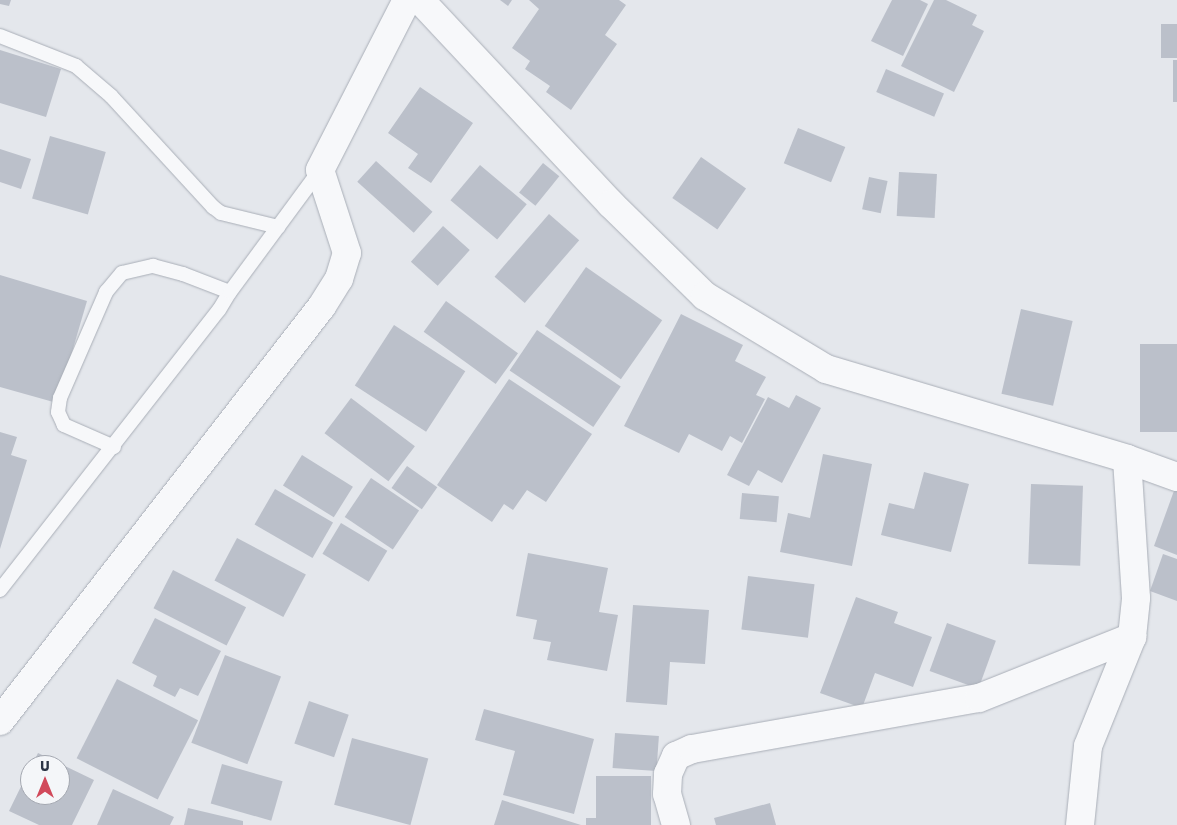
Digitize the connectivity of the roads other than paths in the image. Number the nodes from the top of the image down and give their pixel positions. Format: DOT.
graph roads {
  1 [pos="407,0"];
  2 [pos="420,0"];
  3 [pos="0,36"];
  4 [pos="320,170"];
  5 [pos="278,227"];
  6 [pos="230,292"];
  7 [pos="114,447"];
  8 [pos="1127,459"];
  9 [pos="1177,477"];
  10 [pos="0,590"];
  11 [pos="1132,637"];
  12 [pos="0,721"];
  13 [pos="676,825"];
  14 [pos="1080,825"];
  1 -- 4 [label="street"];
  2 -- 8 [label="street"];
  3 -- 5 [label="lane"];
  4 -- 5 [label="lane"];
  4 -- 12 [label="street"];
  5 -- 6 [label="lane"];
  6 -- 7 [label="lane"];
  6 -- 7 [label="lane"];
  7 -- 10 [label="lane"];
  8 -- 9 [label="street"];
  8 -- 11 [label="street"];
  11 -- 13 [label="street"];
  11 -- 14 [label="street"];
}
